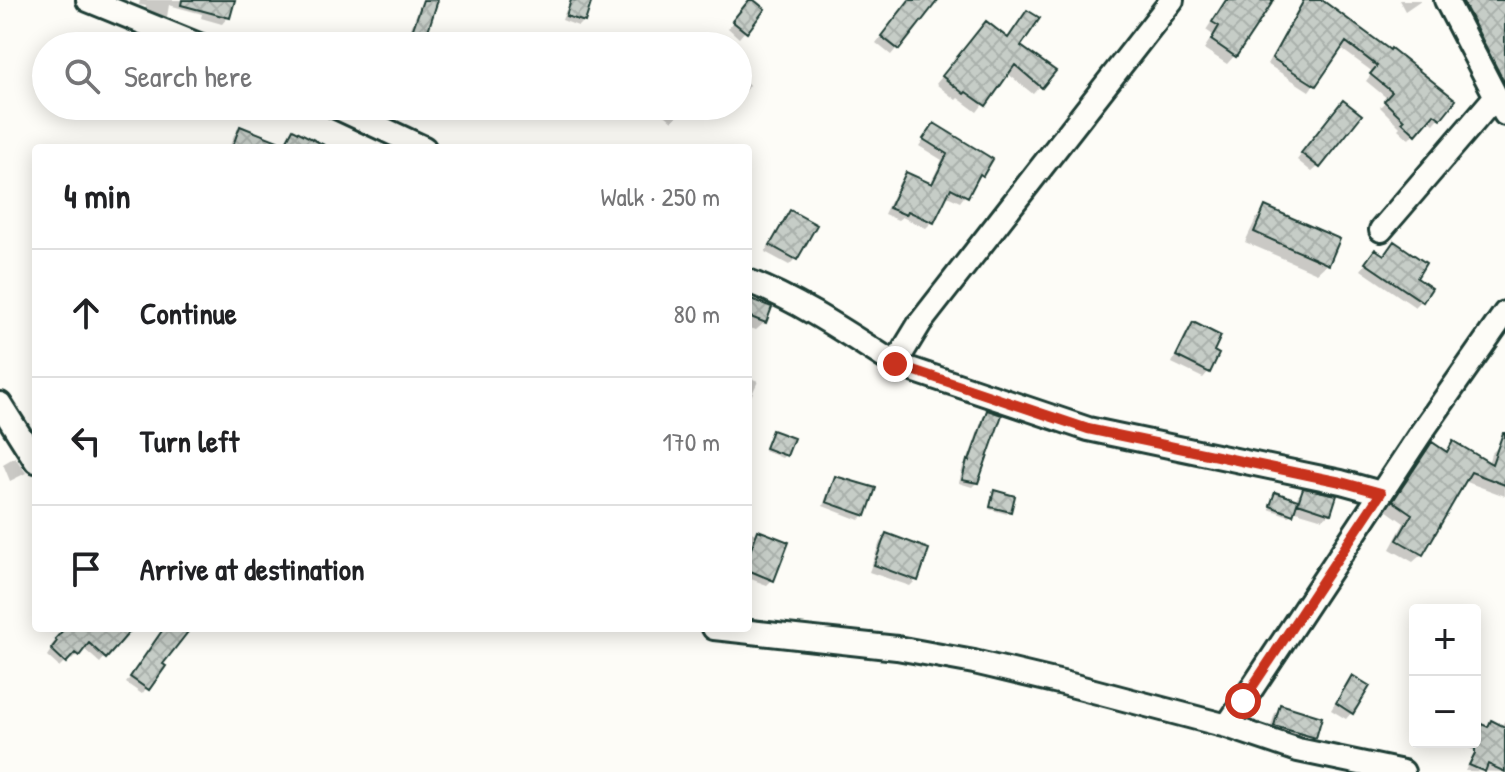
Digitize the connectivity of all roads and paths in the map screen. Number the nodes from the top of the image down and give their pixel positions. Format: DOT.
graph roads {
  1 [pos="88,0"];
  2 [pos="1172,0"];
  3 [pos="1446,0"];
  4 [pos="167,32"];
  5 [pos="1500,105"];
  6 [pos="364,120"];
  7 [pos="415,144"];
  8 [pos="1381,230"];
  9 [pos="752,283"];
  10 [pos="1501,328"];
  11 [pos="895,364"];
  12 [pos="0,404"];
  13 [pos="32,455"];
  14 [pos="1381,493"];
  15 [pos="751,632"];
  16 [pos="1227,726"];
  17 [pos="1403,772"];
  1 -- 4 [label="street"];
  2 -- 11 [label="street"];
  3 -- 5 [label="street"];
  5 -- 8 [label="street"];
  6 -- 7 [label="street"];
  9 -- 11 [label="street"];
  10 -- 14 [label="street"];
  11 -- 14 [label="street"];
  12 -- 13 [label="street"];
  14 -- 16 [label="street"];
  15 -- 16 [label="street"];
  16 -- 17 [label="street"];
}
